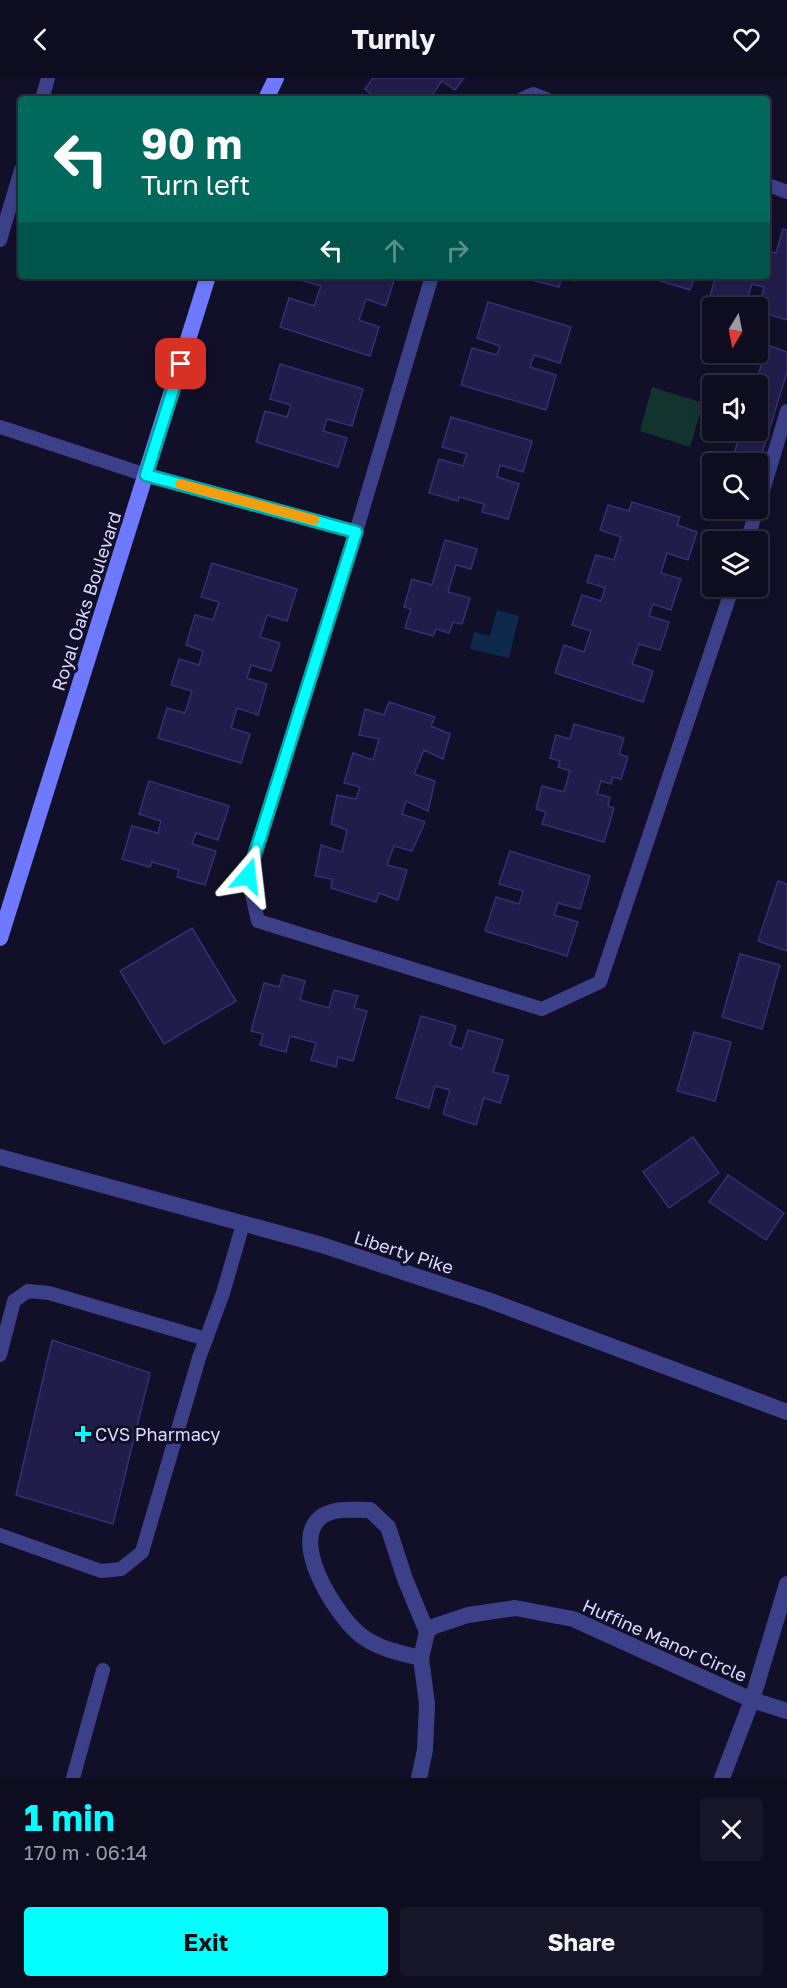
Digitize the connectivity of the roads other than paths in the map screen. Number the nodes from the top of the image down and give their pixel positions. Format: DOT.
graph roads {
  1 [pos="48,78"];
  2 [pos="276,78"];
  3 [pos="43,96"];
  4 [pos="267,96"];
  5 [pos="18,180"];
  6 [pos="770,186"];
  7 [pos="787,192"];
  8 [pos="0,240"];
  9 [pos="207,279"];
  10 [pos="431,279"];
  11 [pos="787,411"];
  12 [pos="0,427"];
  13 [pos="768,472"];
  14 [pos="146,475"];
  15 [pos="356,532"];
  16 [pos="729,597"];
  17 [pos="0,938"];
  18 [pos="0,1157"];
  19 [pos="243,1224"];
  20 [pos="206,1339"];
  21 [pos="0,1355"];
  22 [pos="787,1412"];
  23 [pos="0,1535"];
  24 [pos="787,1584"];
  25 [pos="427,1632"];
  26 [pos="421,1658"];
  27 [pos="103,1670"];
  28 [pos="752,1700"];
  29 [pos="787,1711"];
  30 [pos="73,1778"];
  31 [pos="419,1778"];
  32 [pos="722,1778"];
  1 -- 3 [label="lane"];
  2 -- 4 [label="main road"];
  5 -- 8 [label="lane"];
  6 -- 7 [label="lane"];
  9 -- 14 [label="main road, Royal Oaks Boulevard"];
  10 -- 15 [label="lane"];
  11 -- 13 [label="lane"];
  12 -- 14 [label="lane"];
  14 -- 15 [label="lane"];
  14 -- 17 [label="main road, Royal Oaks Boulevard"];
  15 -- 16 [label="lane"];
  18 -- 19 [label="street, Liberty Pike"];
  19 -- 20 [label="lane"];
  19 -- 22 [label="street, Liberty Pike"];
  20 -- 21 [label="lane"];
  20 -- 23 [label="lane"];
  24 -- 28 [label="street"];
  25 -- 26 [label="street"];
  25 -- 26 [label="street"];
  25 -- 28 [label="street, Huffine Manor Circle"];
  26 -- 31 [label="street"];
  27 -- 30 [label="lane"];
  28 -- 29 [label="street, Huffine Manor Circle"];
  28 -- 32 [label="street"];
}
